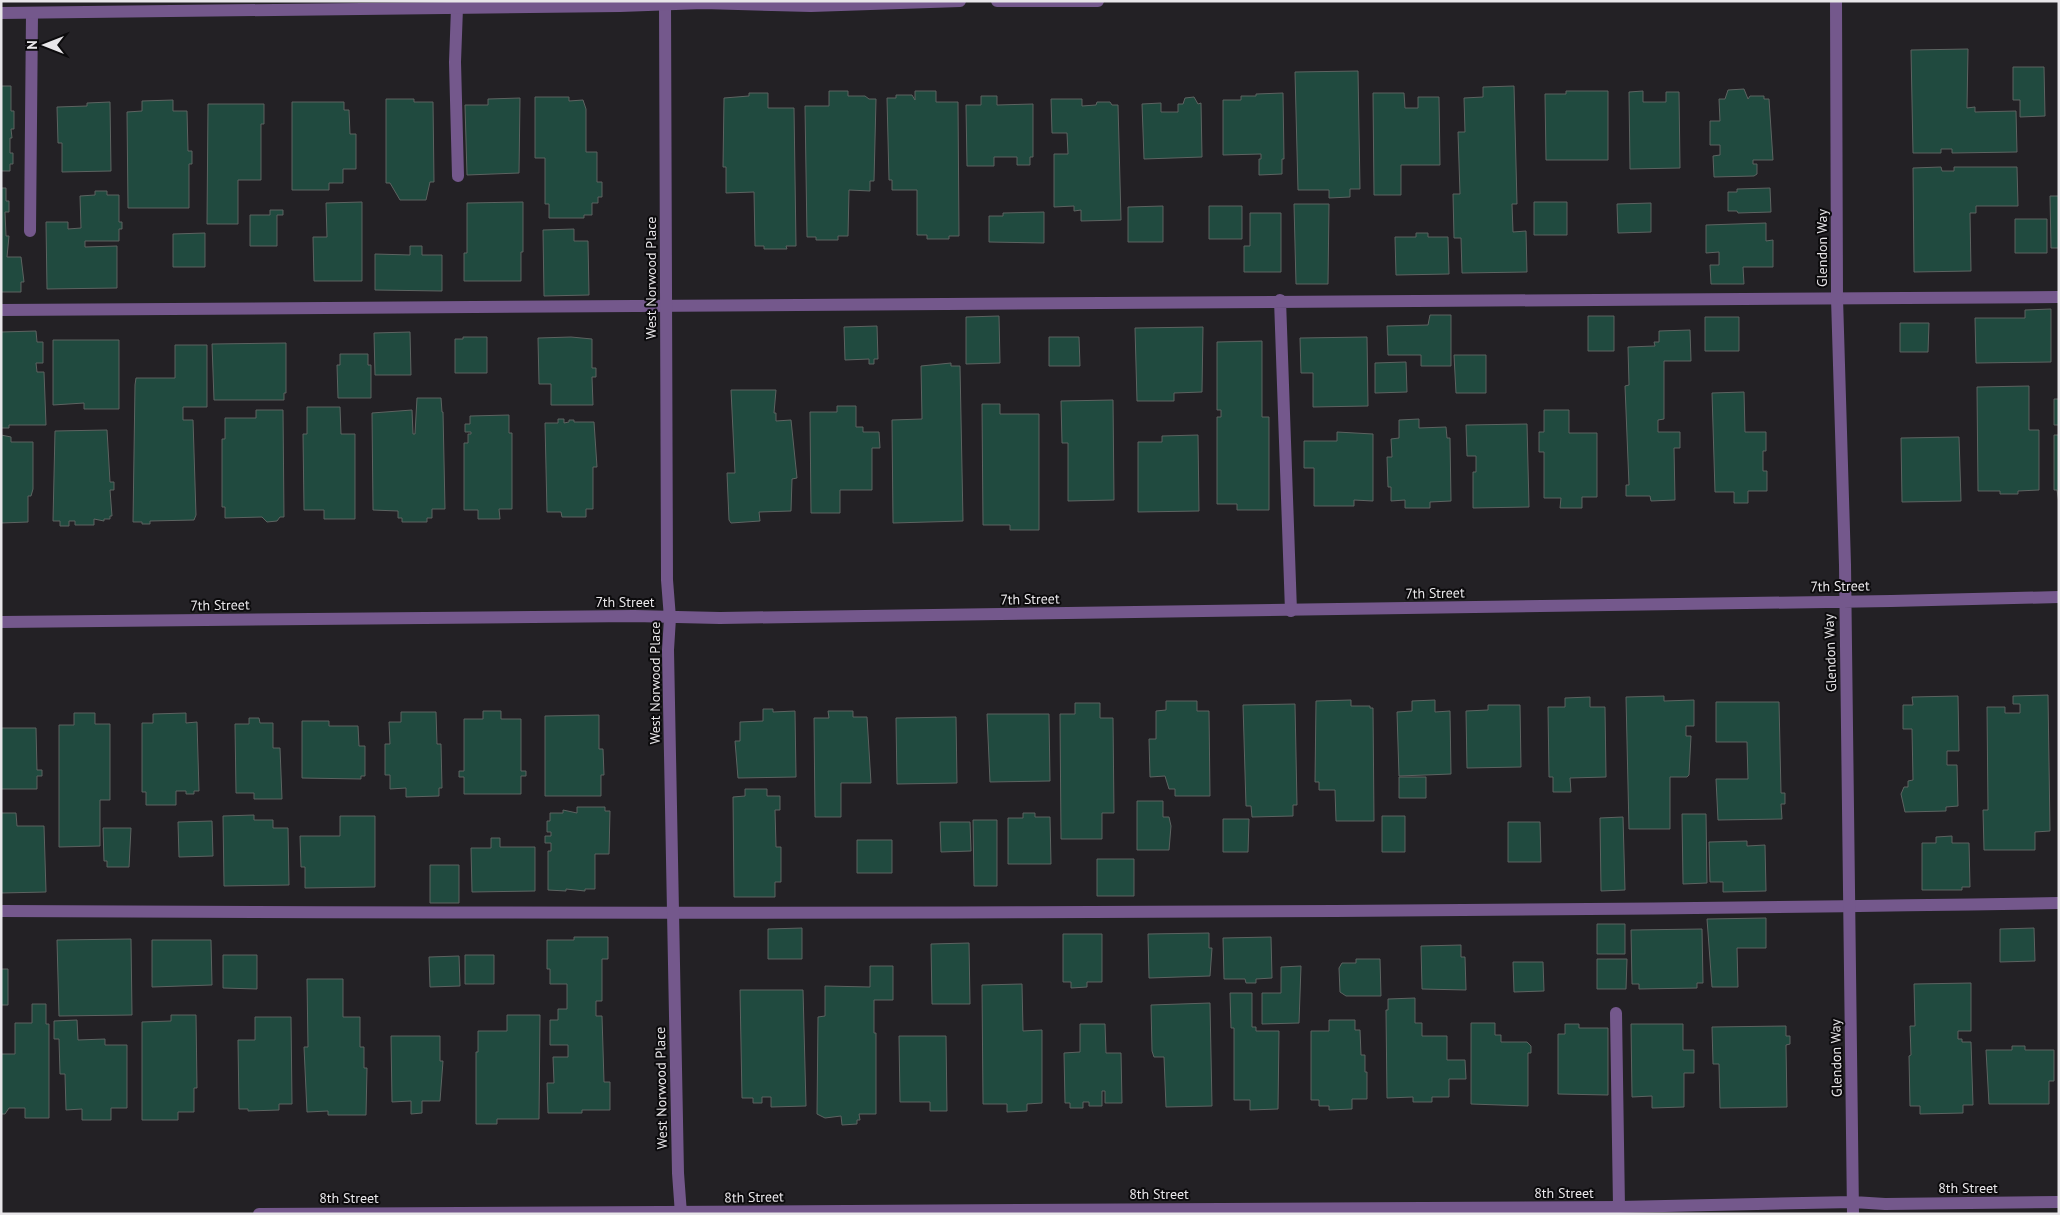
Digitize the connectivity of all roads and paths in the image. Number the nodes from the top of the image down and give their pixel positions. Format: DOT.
graph roads {
  1 [pos="960,1"];
  2 [pos="998,1"];
  3 [pos="1098,1"];
  4 [pos="1836,1"];
  5 [pos="1060,2"];
  6 [pos="665,3"];
  7 [pos="811,4"];
  8 [pos="457,8"];
  9 [pos="1,13"];
  10 [pos="32,13"];
  11 [pos="458,176"];
  12 [pos="30,231"];
  13 [pos="2059,297"];
  14 [pos="1837,298"];
  15 [pos="1280,300"];
  16 [pos="665,306"];
  17 [pos="1,310"];
  18 [pos="2059,597"];
  19 [pos="1844,601"];
  20 [pos="1291,611"];
  21 [pos="670,618"];
  22 [pos="1,622"];
  23 [pos="2059,903"];
  24 [pos="1849,906"];
  25 [pos="1,911"];
  26 [pos="673,914"];
  27 [pos="1616,1013"];
  28 [pos="2059,1202"];
  29 [pos="1619,1207"];
  30 [pos="1853,1208"];
  31 [pos="1051,1211"];
  32 [pos="681,1212"];
  33 [pos="831,1212"];
  34 [pos="259,1214"];
  1 -- 7 [label="street"];
  2 -- 5 [label="street"];
  3 -- 5 [label="street"];
  4 -- 14 [label="street, Glendon Way"];
  6 -- 7 [label="street"];
  6 -- 8 [label="street"];
  6 -- 16 [label="street, West Norwood Place"];
  8 -- 10 [label="street"];
  8 -- 11 [label="street"];
  9 -- 10 [label="street"];
  10 -- 12 [label="street"];
  13 -- 14 [label="street"];
  14 -- 15 [label="street"];
  14 -- 19 [label="street, Glendon Way"];
  15 -- 16 [label="street"];
  15 -- 20 [label="street"];
  16 -- 17 [label="street"];
  16 -- 21 [label="street, West Norwood Place"];
  18 -- 19 [label="street, 7th Street"];
  19 -- 20 [label="street, 7th Street"];
  19 -- 24 [label="street, Glendon Way"];
  20 -- 21 [label="street, 7th Street"];
  21 -- 22 [label="street, 7th Street"];
  21 -- 26 [label="street, West Norwood Place"];
  23 -- 24 [label="street"];
  24 -- 26 [label="street"];
  24 -- 30 [label="street, Glendon Way"];
  25 -- 26 [label="street"];
  26 -- 32 [label="street, West Norwood Place"];
  27 -- 29 [label="street"];
  28 -- 30 [label="street, 8th Street"];
  29 -- 30 [label="street, 8th Street"];
  29 -- 31 [label="street, 8th Street"];
  31 -- 33 [label="street, 8th Street"];
  32 -- 33 [label="street, 8th Street"];
  32 -- 34 [label="street, 8th Street"];
}
